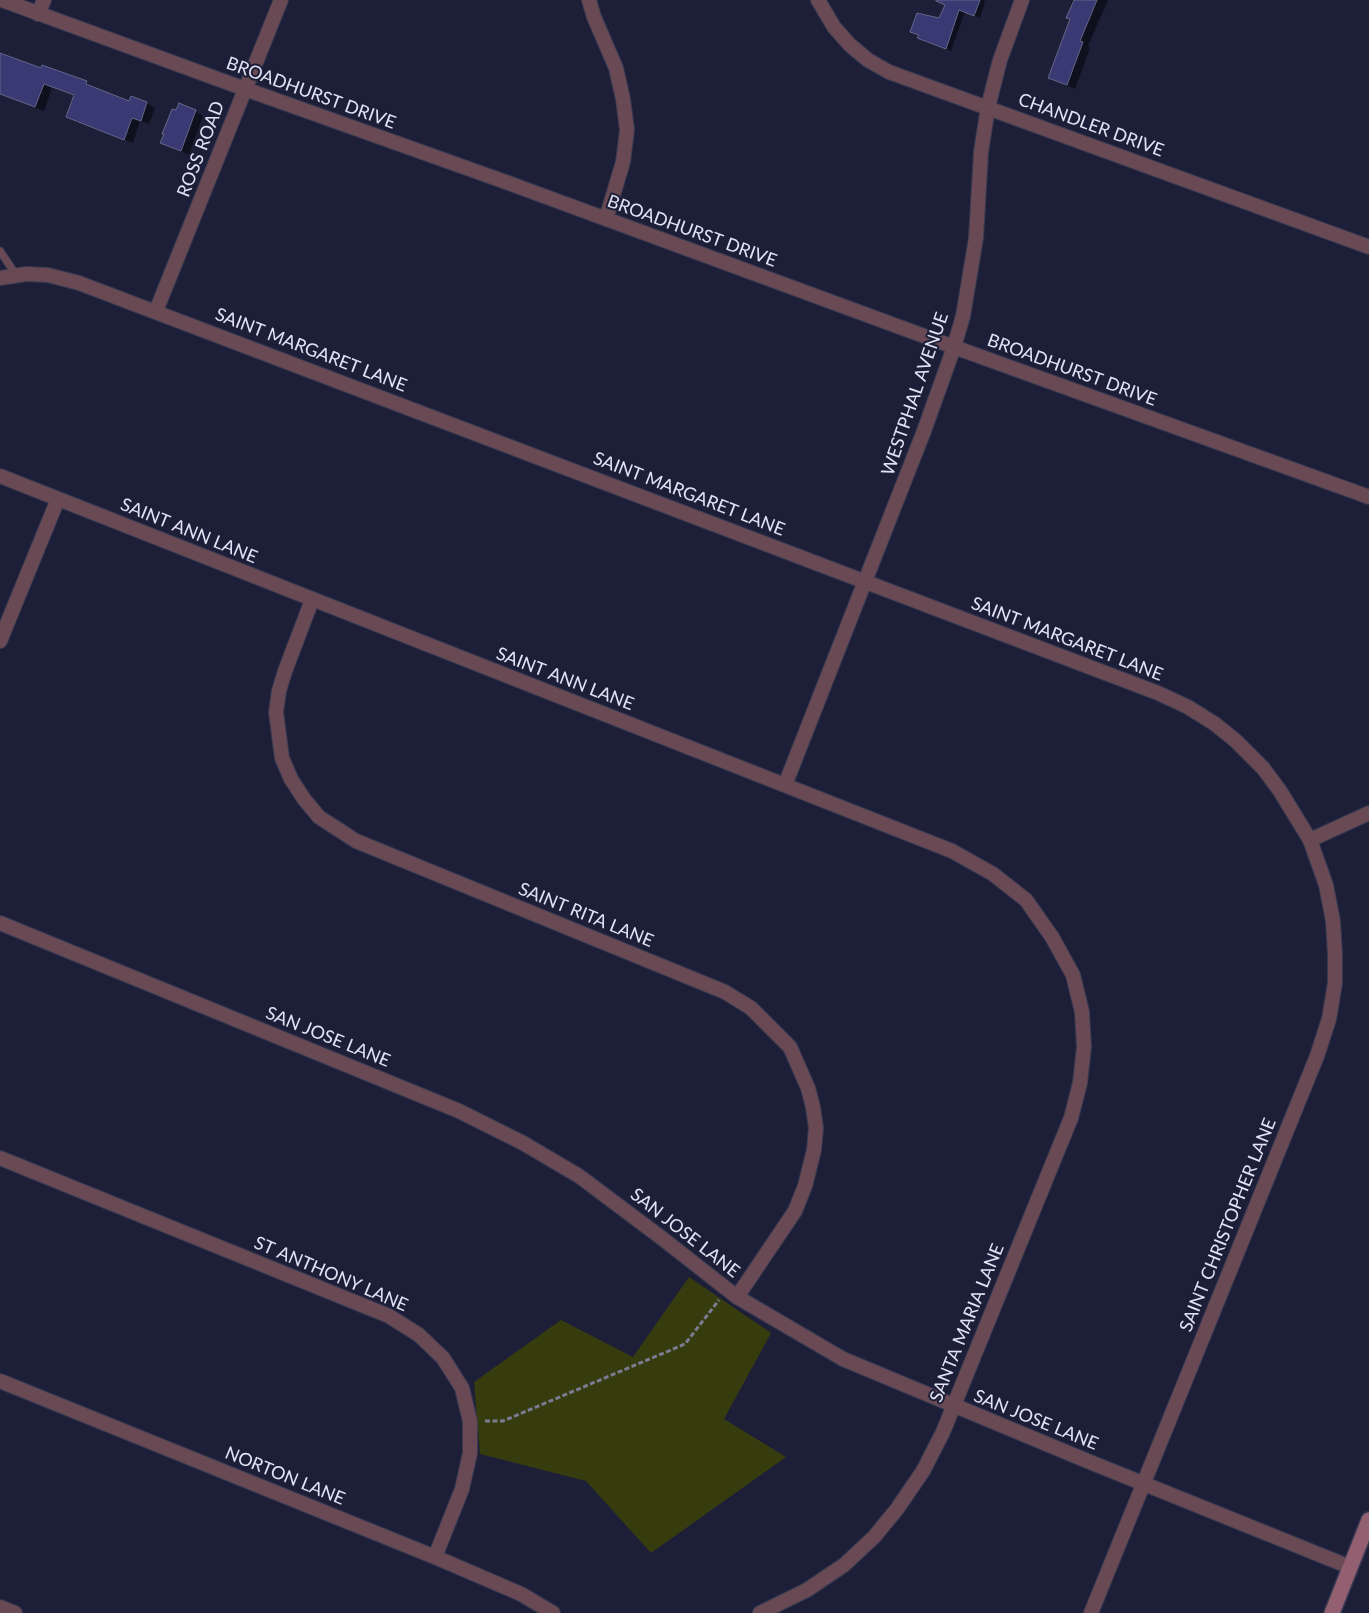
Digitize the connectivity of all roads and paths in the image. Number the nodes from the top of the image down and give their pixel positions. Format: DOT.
graph roads {
  1 [pos="2,0"];
  2 [pos="44,0"];
  3 [pos="281,0"];
  4 [pos="589,0"];
  5 [pos="1022,0"];
  6 [pos="819,4"];
  7 [pos="38,14"];
  8 [pos="245,89"];
  9 [pos="988,107"];
  10 [pos="606,219"];
  11 [pos="1369,247"];
  12 [pos="0,251"];
  13 [pos="16,275"];
  14 [pos="0,278"];
  15 [pos="156,312"];
  16 [pos="954,347"];
  17 [pos="0,476"];
  18 [pos="1369,497"];
  19 [pos="58,499"];
  20 [pos="865,581"];
  21 [pos="312,600"];
  22 [pos="0,641"];
  23 [pos="785,785"];
  24 [pos="1369,813"];
  25 [pos="1310,840"];
  26 [pos="0,923"];
  27 [pos="1073,975"];
  28 [pos="0,1158"];
  29 [pos="732,1293"];
  30 [pos="1,1384"];
  31 [pos="954,1406"];
  32 [pos="470,1421"];
  33 [pos="1143,1484"];
  34 [pos="1369,1520"];
  35 [pos="435,1557"];
  36 [pos="1350,1567"];
  37 [pos="0,1607"];
  38 [pos="15,1613"];
  39 [pos="553,1613"];
  40 [pos="760,1613"];
  41 [pos="1091,1613"];
  42 [pos="1332,1613"];
  1 -- 7 [label="street, BROADHURST DRIVE"];
  2 -- 7 [label="street"];
  3 -- 8 [label="street, ROSS ROAD"];
  4 -- 10 [label="street"];
  5 -- 9 [label="street, WESTPHAL AVENUE"];
  6 -- 9 [label="street, CHANDLER DRIVE"];
  7 -- 8 [label="street, BROADHURST DRIVE"];
  8 -- 10 [label="street, BROADHURST DRIVE"];
  8 -- 15 [label="street, ROSS ROAD"];
  9 -- 11 [label="street, CHANDLER DRIVE"];
  9 -- 16 [label="street, WESTPHAL AVENUE"];
  10 -- 16 [label="street, BROADHURST DRIVE"];
  12 -- 13 [label="lane"];
  13 -- 14 [label="street, SAINT MARGARET LANE"];
  13 -- 15 [label="street, SAINT MARGARET LANE"];
  15 -- 20 [label="street, SAINT MARGARET LANE"];
  16 -- 18 [label="street, BROADHURST DRIVE"];
  16 -- 20 [label="street, WESTPHAL AVENUE"];
  17 -- 19 [label="street, SAINT ANN LANE"];
  19 -- 21 [label="street, SAINT ANN LANE"];
  19 -- 22 [label="street"];
  20 -- 23 [label="street, WESTPHAL AVENUE"];
  20 -- 25 [label="street, SAINT MARGARET LANE"];
  21 -- 23 [label="street, SAINT ANN LANE"];
  21 -- 29 [label="street, SAINT RITA LANE"];
  23 -- 27 [label="street, SAINT ANN LANE"];
  24 -- 25 [label="street"];
  25 -- 33 [label="street, SAINT CHRISTOPHER LANE"];
  26 -- 29 [label="street, SAN JOSE LANE"];
  27 -- 31 [label="street, SANTA MARIA LANE"];
  28 -- 32 [label="street, ST ANTHONY LANE"];
  29 -- 31 [label="street, SAN JOSE LANE"];
  29 -- 32 [label="path"];
  30 -- 35 [label="street, NORTON LANE"];
  31 -- 33 [label="street, SAN JOSE LANE"];
  31 -- 40 [label="street, SANTA MARIA LANE"];
  32 -- 35 [label="street, ST ANTHONY LANE"];
  33 -- 36 [label="street, SAN JOSE LANE"];
  33 -- 41 [label="street, SAINT CHRISTOPHER LANE"];
  34 -- 36 [label="street"];
  35 -- 39 [label="street, NORTON LANE"];
  36 -- 42 [label="street"];
  37 -- 38 [label="street"];
}
